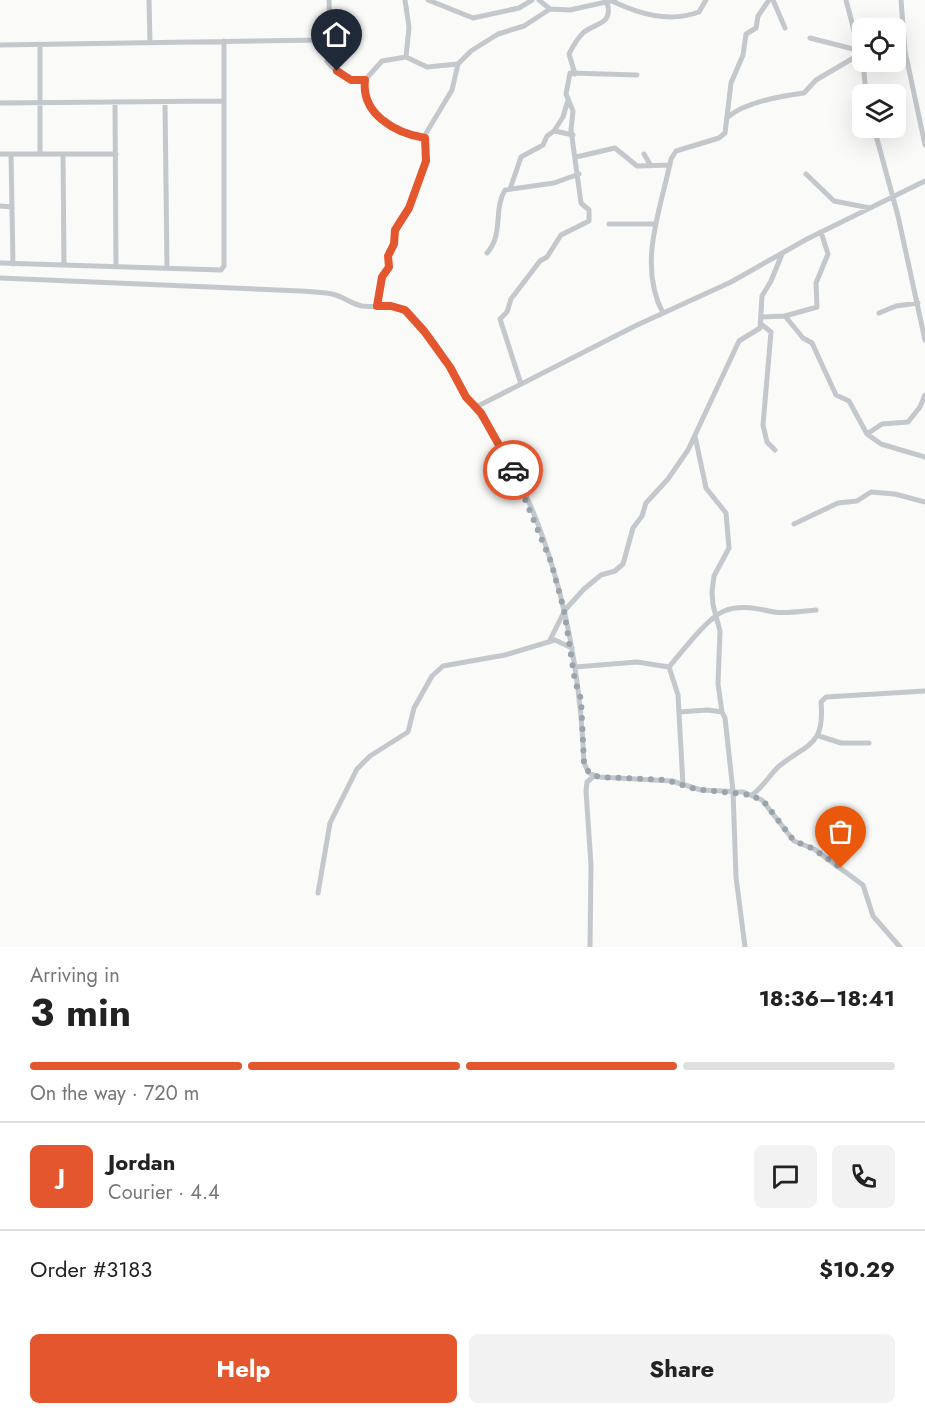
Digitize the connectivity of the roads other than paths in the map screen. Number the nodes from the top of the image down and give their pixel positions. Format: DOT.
graph roads {
  1 [pos="149,0"];
  2 [pos="328,0"];
  3 [pos="405,0"];
  4 [pos="428,0"];
  5 [pos="532,0"];
  6 [pos="539,0"];
  7 [pos="706,0"];
  8 [pos="771,0"];
  9 [pos="846,0"];
  10 [pos="901,0"];
  11 [pos="611,1"];
  12 [pos="550,9"];
  13 [pos="852,21"];
  14 [pos="784,28"];
  15 [pos="810,38"];
  16 [pos="224,41"];
  17 [pos="150,42"];
  18 [pos="0,45"];
  19 [pos="40,45"];
  20 [pos="852,50"];
  21 [pos="406,57"];
  22 [pos="852,58"];
  23 [pos="327,61"];
  24 [pos="458,64"];
  25 [pos="575,74"];
  26 [pos="637,75"];
  27 [pos="365,80"];
  28 [pos="568,100"];
  29 [pos="224,101"];
  30 [pos="165,102"];
  31 [pos="0,103"];
  32 [pos="40,103"];
  33 [pos="115,103"];
  34 [pos="728,117"];
  35 [pos="555,131"];
  36 [pos="573,135"];
  37 [pos="425,138"];
  38 [pos="877,138"];
  39 [pos="925,145"];
  40 [pos="0,154"];
  41 [pos="11,154"];
  42 [pos="40,154"];
  43 [pos="63,154"];
  44 [pos="116,154"];
  45 [pos="644,154"];
  46 [pos="576,157"];
  47 [pos="670,165"];
  48 [pos="651,166"];
  49 [pos="579,174"];
  50 [pos="806,174"];
  51 [pos="925,181"];
  52 [pos="510,189"];
  53 [pos="892,199"];
  54 [pos="0,206"];
  55 [pos="12,207"];
  56 [pos="870,208"];
  57 [pos="609,224"];
  58 [pos="657,224"];
  59 [pos="821,232"];
  60 [pos="487,253"];
  61 [pos="782,253"];
  62 [pos="0,263"];
  63 [pos="13,264"];
  64 [pos="64,265"];
  65 [pos="116,267"];
  66 [pos="167,268"];
  67 [pos="0,278"];
  68 [pos="918,303"];
  69 [pos="377,306"];
  70 [pos="663,313"];
  71 [pos="879,313"];
  72 [pos="785,316"];
  73 [pos="761,317"];
  74 [pos="761,324"];
  75 [pos="925,340"];
  76 [pos="521,384"];
  77 [pos="925,395"];
  78 [pos="476,407"];
  79 [pos="867,434"];
  80 [pos="695,436"];
  81 [pos="775,450"];
  82 [pos="925,457"];
  83 [pos="925,502"];
  84 [pos="794,524"];
  85 [pos="564,610"];
  86 [pos="816,610"];
  87 [pos="717,617"];
  88 [pos="549,642"];
  89 [pos="572,648"];
  90 [pos="574,667"];
  91 [pos="669,667"];
  92 [pos="925,691"];
  93 [pos="679,712"];
  94 [pos="722,712"];
  95 [pos="819,736"];
  96 [pos="869,743"];
  97 [pos="594,776"];
  98 [pos="683,785"];
  99 [pos="733,791"];
  100 [pos="752,795"];
  101 [pos="318,893"];
  102 [pos="590,947"];
  103 [pos="745,947"];
  104 [pos="900,947"];
  1 -- 17 [label="street"];
  2 -- 16 [label="street"];
  3 -- 21 [label="street"];
  4 -- 5 [label="street"];
  6 -- 12 [label="street"];
  7 -- 11 [label="street"];
  8 -- 14 [label="street"];
  8 -- 34 [label="street"];
  9 -- 13 [label="street"];
  10 -- 39 [label="street"];
  11 -- 12 [label="street"];
  11 -- 25 [label="street"];
  12 -- 24 [label="street"];
  15 -- 20 [label="street"];
  16 -- 17 [label="street"];
  16 -- 29 [label="street"];
  17 -- 19 [label="street"];
  18 -- 19 [label="street"];
  19 -- 32 [label="street"];
  21 -- 24 [label="street"];
  21 -- 27 [label="street"];
  22 -- 34 [label="street"];
  23 -- 27 [label="street"];
  24 -- 37 [label="street"];
  25 -- 26 [label="street"];
  25 -- 28 [label="street"];
  27 -- 37 [label="street"];
  28 -- 35 [label="street"];
  28 -- 36 [label="street"];
  29 -- 30 [label="street"];
  29 -- 66 [label="street"];
  30 -- 33 [label="street"];
  30 -- 66 [label="street"];
  31 -- 32 [label="street"];
  32 -- 33 [label="street"];
  32 -- 42 [label="street"];
  33 -- 44 [label="street"];
  34 -- 47 [label="street"];
  35 -- 36 [label="street"];
  35 -- 52 [label="street"];
  36 -- 46 [label="street"];
  37 -- 69 [label="street"];
  38 -- 53 [label="street"];
  40 -- 41 [label="street"];
  41 -- 42 [label="street"];
  41 -- 55 [label="street"];
  42 -- 43 [label="street"];
  43 -- 44 [label="street"];
  43 -- 64 [label="street"];
  44 -- 65 [label="street"];
  45 -- 48 [label="street"];
  46 -- 48 [label="street"];
  46 -- 49 [label="street"];
  47 -- 48 [label="street"];
  47 -- 58 [label="street"];
  49 -- 52 [label="street"];
  49 -- 76 [label="street"];
  50 -- 56 [label="street"];
  51 -- 53 [label="street"];
  52 -- 60 [label="street"];
  53 -- 56 [label="street"];
  53 -- 68 [label="street"];
  54 -- 55 [label="street"];
  55 -- 63 [label="street"];
  56 -- 59 [label="street"];
  57 -- 58 [label="street"];
  58 -- 70 [label="street"];
  59 -- 61 [label="street"];
  59 -- 72 [label="street"];
  61 -- 70 [label="street"];
  61 -- 73 [label="street"];
  62 -- 63 [label="street"];
  63 -- 64 [label="street"];
  64 -- 65 [label="street"];
  65 -- 66 [label="street"];
  67 -- 69 [label="street"];
  68 -- 71 [label="street"];
  68 -- 75 [label="street"];
  69 -- 78 [label="street"];
  70 -- 76 [label="street"];
  72 -- 73 [label="street"];
  72 -- 79 [label="street"];
  73 -- 74 [label="street"];
  74 -- 80 [label="street"];
  74 -- 81 [label="street"];
  76 -- 78 [label="street"];
  77 -- 79 [label="street"];
  78 -- 85 [label="street"];
  79 -- 82 [label="street"];
  80 -- 85 [label="street"];
  80 -- 87 [label="street"];
  83 -- 84 [label="street"];
  85 -- 88 [label="street"];
  85 -- 89 [label="street"];
  86 -- 87 [label="street"];
  87 -- 91 [label="street"];
  87 -- 94 [label="street"];
  88 -- 89 [label="street"];
  88 -- 101 [label="street"];
  89 -- 90 [label="street"];
  90 -- 91 [label="street"];
  90 -- 97 [label="street"];
  91 -- 93 [label="street"];
  92 -- 95 [label="street"];
  93 -- 94 [label="street"];
  93 -- 98 [label="street"];
  94 -- 99 [label="street"];
  95 -- 96 [label="street"];
  95 -- 100 [label="street"];
  97 -- 98 [label="street"];
  97 -- 102 [label="street"];
  98 -- 99 [label="street"];
  99 -- 100 [label="street"];
  99 -- 103 [label="street"];
  100 -- 104 [label="street"];
}
